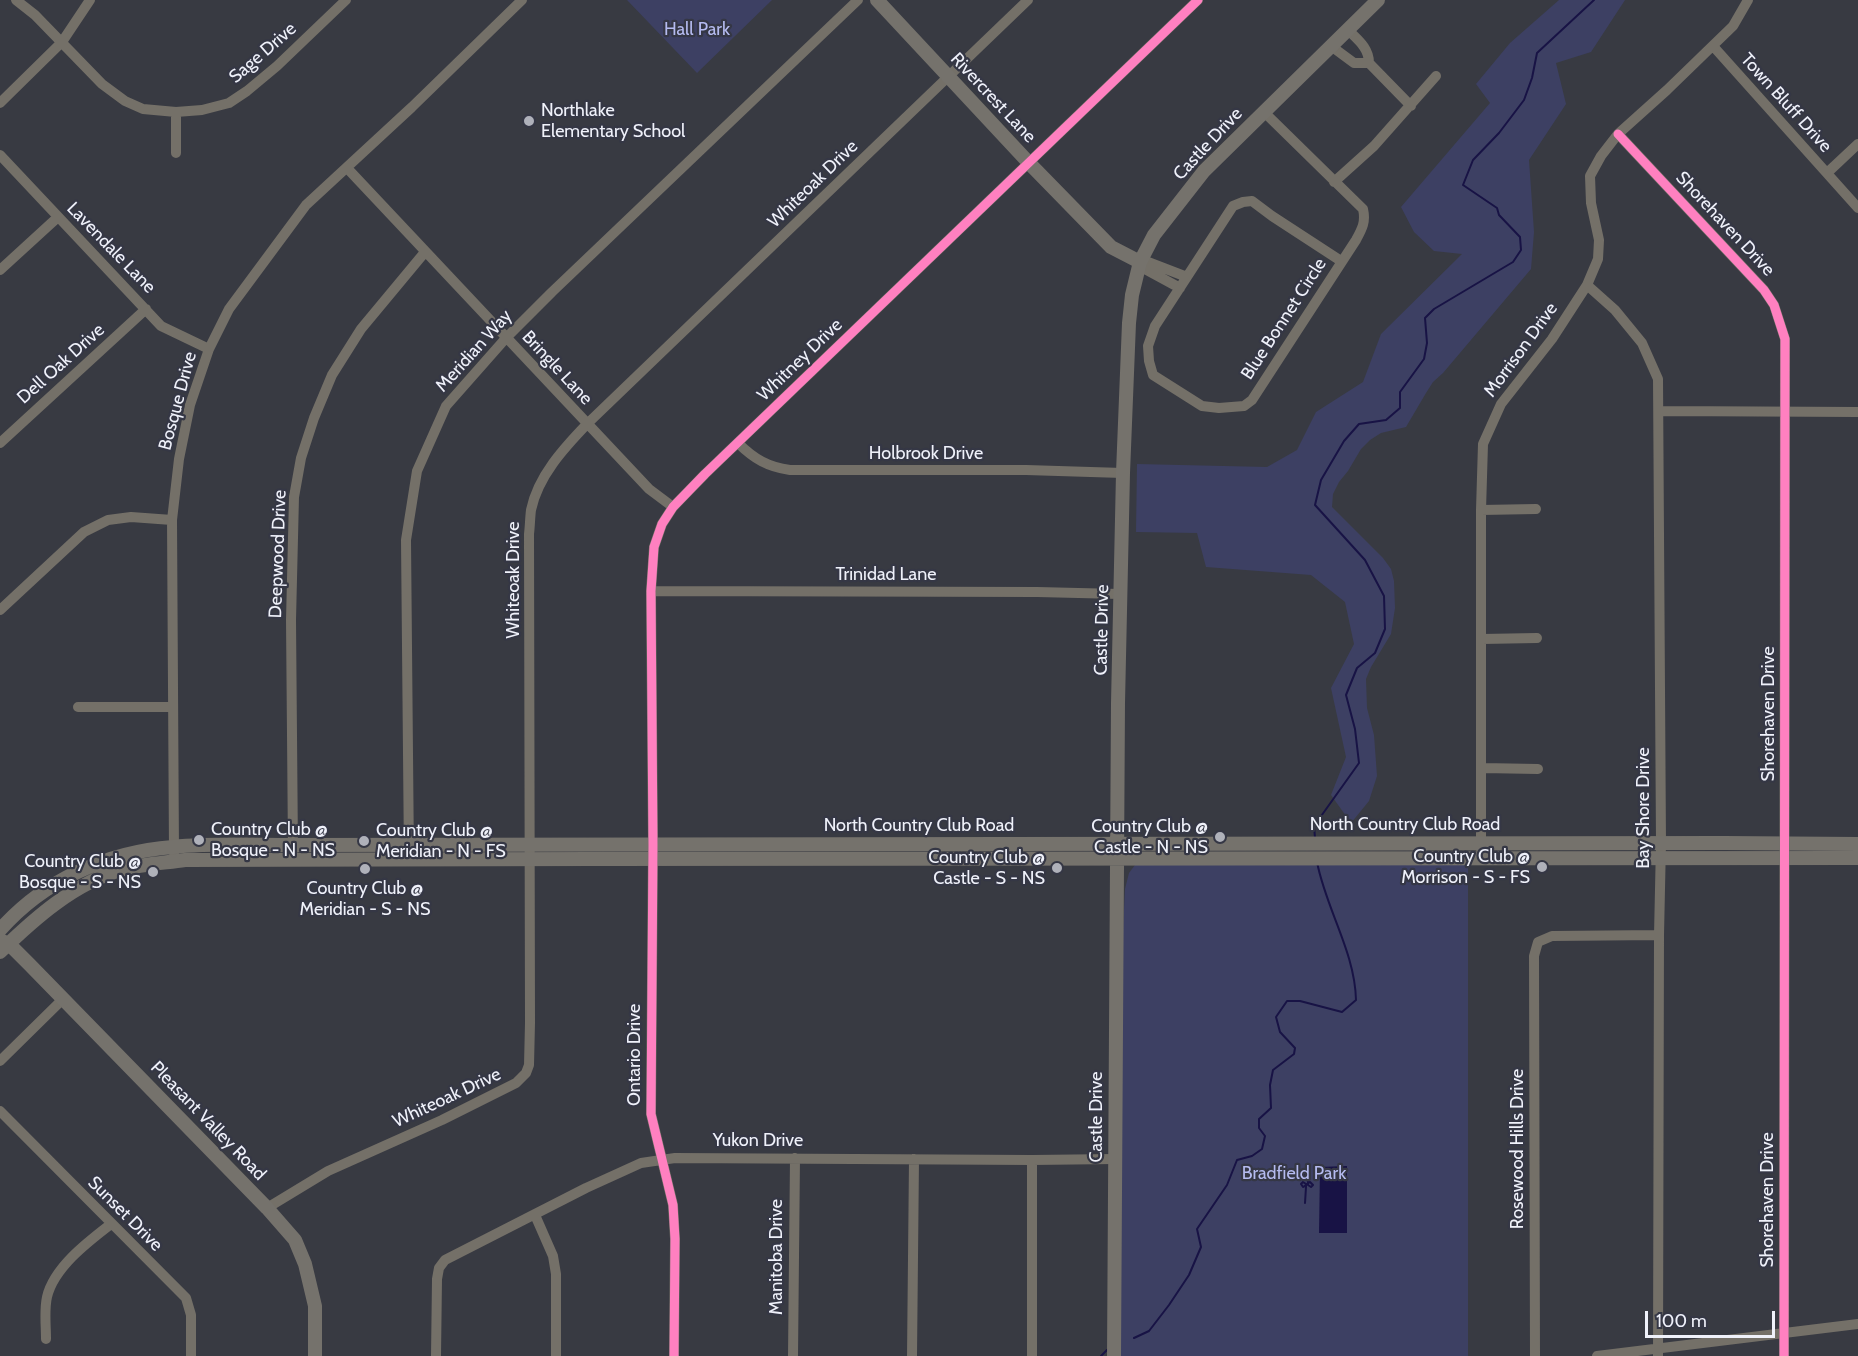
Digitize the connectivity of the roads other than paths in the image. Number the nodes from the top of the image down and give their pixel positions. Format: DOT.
graph roads {
  1 [pos="16,0"];
  2 [pos="90,0"];
  3 [pos="346,0"];
  4 [pos="522,0"];
  5 [pos="858,0"];
  6 [pos="877,0"];
  7 [pos="1028,0"];
  8 [pos="1198,0"];
  9 [pos="1378,0"];
  10 [pos="1748,0"];
  11 [pos="1348,30"];
  12 [pos="62,42"];
  13 [pos="1332,45"];
  14 [pos="1713,46"];
  15 [pos="1369,63"];
  16 [pos="1436,76"];
  17 [pos="948,77"];
  18 [pos="0,103"];
  19 [pos="1411,106"];
  20 [pos="176,112"];
  21 [pos="1264,112"];
  22 [pos="1618,134"];
  23 [pos="1858,144"];
  24 [pos="176,153"];
  25 [pos="0,155"];
  26 [pos="1029,163"];
  27 [pos="347,168"];
  28 [pos="1827,173"];
  29 [pos="1334,182"];
  30 [pos="1858,208"];
  31 [pos="58,217"];
  32 [pos="425,252"];
  33 [pos="1341,261"];
  34 [pos="1140,262"];
  35 [pos="0,270"];
  36 [pos="1187,277"];
  37 [pos="1587,285"];
  38 [pos="1180,288"];
  39 [pos="146,309"];
  40 [pos="506,338"];
  41 [pos="209,349"];
  42 [pos="1660,411"];
  43 [pos="1785,412"];
  44 [pos="1858,412"];
  45 [pos="587,424"];
  46 [pos="0,443"];
  47 [pos="738,443"];
  48 [pos="1122,473"];
  49 [pos="673,507"];
  50 [pos="1536,509"];
  51 [pos="1481,510"];
  52 [pos="172,520"];
  53 [pos="651,591"];
  54 [pos="1120,594"];
  55 [pos="0,610"];
  56 [pos="1538,638"];
  57 [pos="1482,639"];
  58 [pos="78,707"];
  59 [pos="172,707"];
  60 [pos="1482,768"];
  61 [pos="1538,769"];
  62 [pos="1117,843"];
  63 [pos="1390,843"];
  64 [pos="1481,843"];
  65 [pos="1661,843"];
  66 [pos="895,844"];
  67 [pos="1858,844"];
  68 [pos="293,845"];
  69 [pos="409,845"];
  70 [pos="530,845"];
  71 [pos="173,847"];
  72 [pos="1785,851"];
  73 [pos="653,852"];
  74 [pos="1117,858"];
  75 [pos="1481,858"];
  76 [pos="1660,858"];
  77 [pos="1858,858"];
  78 [pos="293,859"];
  79 [pos="530,859"];
  80 [pos="895,859"];
  81 [pos="1391,859"];
  82 [pos="409,860"];
  83 [pos="174,862"];
  84 [pos="1659,935"];
  85 [pos="2,936"];
  86 [pos="63,999"];
  87 [pos="0,1061"];
  88 [pos="0,1111"];
  89 [pos="662,1158"];
  90 [pos="795,1158"];
  91 [pos="914,1159"];
  92 [pos="1115,1159"];
  93 [pos="1032,1160"];
  94 [pos="267,1208"];
  95 [pos="534,1215"];
  96 [pos="111,1224"];
  97 [pos="1858,1324"];
  98 [pos="1784,1332"];
  99 [pos="46,1339"];
  100 [pos="1658,1352"];
  101 [pos="191,1356"];
  102 [pos="315,1356"];
  103 [pos="436,1356"];
  104 [pos="556,1356"];
  105 [pos="674,1356"];
  106 [pos="793,1356"];
  107 [pos="912,1356"];
  108 [pos="1032,1356"];
  109 [pos="1114,1356"];
  110 [pos="1535,1356"];
  111 [pos="1597,1356"];
  112 [pos="1784,1356"];
  1 -- 12 [label="street, Sage Drive"];
  2 -- 12 [label="street"];
  3 -- 20 [label="street, Sage Drive"];
  4 -- 27 [label="street, Bosque Drive"];
  5 -- 40 [label="street, Meridian Way"];
  6 -- 17 [label="main road, Rivercrest Lane"];
  7 -- 17 [label="street, Whiteoak Drive"];
  8 -- 26 [label="street, Whitney Drive"];
  9 -- 11 [label="main road, Castle Drive"];
  10 -- 14 [label="street, Morrison Drive"];
  11 -- 13 [label="main road, Castle Drive"];
  11 -- 15 [label="street"];
  12 -- 18 [label="street"];
  12 -- 20 [label="street, Sage Drive"];
  13 -- 15 [label="street"];
  13 -- 21 [label="main road, Castle Drive"];
  14 -- 22 [label="street, Morrison Drive"];
  14 -- 28 [label="street, Town Bluff Drive"];
  15 -- 19 [label="street"];
  16 -- 19 [label="street"];
  17 -- 26 [label="main road, Rivercrest Lane"];
  17 -- 45 [label="street, Whiteoak Drive"];
  19 -- 29 [label="street"];
  20 -- 24 [label="street"];
  21 -- 29 [label="street"];
  21 -- 34 [label="main road, Castle Drive"];
  22 -- 37 [label="street, Morrison Drive"];
  22 -- 43 [label="street, Shorehaven Drive"];
  23 -- 28 [label="street"];
  25 -- 31 [label="street, Lavendale Lane"];
  26 -- 34 [label="main road, Rivercrest Lane"];
  26 -- 47 [label="street, Whitney Drive"];
  27 -- 32 [label="street, Bringle Lane"];
  27 -- 41 [label="street, Bosque Drive"];
  28 -- 30 [label="street, Town Bluff Drive"];
  29 -- 33 [label="street"];
  31 -- 35 [label="street"];
  31 -- 39 [label="street, Lavendale Lane"];
  32 -- 40 [label="street, Bringle Lane"];
  32 -- 68 [label="street, Deepwood Drive"];
  33 -- 36 [label="street, Blue Bonnet Circle"];
  33 -- 38 [label="street, Blue Bonnet Circle"];
  34 -- 36 [label="street"];
  34 -- 38 [label="street"];
  34 -- 48 [label="main road, Castle Drive"];
  36 -- 38 [label="street, Blue Bonnet Circle"];
  37 -- 42 [label="street, Bay Shore Drive"];
  37 -- 51 [label="street, Morrison Drive"];
  39 -- 41 [label="street, Lavendale Lane"];
  39 -- 46 [label="street, Dell Oak Drive"];
  40 -- 45 [label="street, Bringle Lane"];
  40 -- 69 [label="street, Meridian Way"];
  41 -- 52 [label="street, Bosque Drive"];
  42 -- 43 [label="street"];
  42 -- 65 [label="street, Bay Shore Drive"];
  43 -- 44 [label="street"];
  43 -- 72 [label="street, Shorehaven Drive"];
  45 -- 49 [label="street, Bringle Lane"];
  45 -- 70 [label="street, Whiteoak Drive"];
  47 -- 48 [label="street, Holbrook Drive"];
  47 -- 49 [label="street, Whitney Drive"];
  48 -- 54 [label="main road, Castle Drive"];
  49 -- 53 [label="street, Whitney Drive"];
  50 -- 51 [label="street"];
  51 -- 57 [label="street, Morrison Drive"];
  52 -- 55 [label="street"];
  52 -- 59 [label="street, Bosque Drive"];
  53 -- 54 [label="street, Trinidad Lane"];
  53 -- 73 [label="street, Whitney Drive"];
  54 -- 62 [label="main road, Castle Drive"];
  56 -- 57 [label="street"];
  57 -- 60 [label="street, Morrison Drive"];
  58 -- 59 [label="street"];
  59 -- 71 [label="street, Bosque Drive"];
  60 -- 61 [label="street"];
  60 -- 64 [label="street, Morrison Drive"];
  62 -- 63 [label="main road, North Country Club Road"];
  62 -- 66 [label="main road, North Country Club Road"];
  62 -- 74 [label="main road, Castle Drive"];
  63 -- 64 [label="main road, North Country Club Road"];
  63 -- 81 [label="main road"];
  64 -- 65 [label="main road, North Country Club Road"];
  64 -- 75 [label="street, Morrison Drive"];
  65 -- 72 [label="main road, North Country Club Road"];
  65 -- 76 [label="street, Bay Shore Drive"];
  66 -- 73 [label="main road, North Country Club Road"];
  66 -- 80 [label="main road"];
  67 -- 72 [label="main road, North Country Club Road"];
  68 -- 69 [label="main road, North Country Club Road"];
  68 -- 71 [label="main road, North Country Club Road"];
  68 -- 78 [label="street, Deepwood Drive"];
  69 -- 70 [label="main road, North Country Club Road"];
  69 -- 82 [label="street, Meridian Way"];
  70 -- 73 [label="main road, North Country Club Road"];
  70 -- 79 [label="street, Whiteoak Drive"];
  71 -- 83 [label="street, Bosque Drive"];
  71 -- 85 [label="main road, North Country Club Road"];
  72 -- 76 [label="main road, North Country Club Road"];
  72 -- 77 [label="main road, North Country Club Road"];
  72 -- 98 [label="street, Shorehaven Drive"];
  73 -- 79 [label="main road, North Country Club Road"];
  73 -- 80 [label="main road, North Country Club Road"];
  73 -- 89 [label="street, Ontario Drive"];
  74 -- 80 [label="main road, North Country Club Road"];
  74 -- 81 [label="main road, North Country Club Road"];
  74 -- 92 [label="main road, Castle Drive"];
  75 -- 76 [label="main road, North Country Club Road"];
  75 -- 81 [label="main road, North Country Club Road"];
  76 -- 84 [label="street, Bay Shore Drive"];
  78 -- 82 [label="main road, North Country Club Road"];
  78 -- 83 [label="main road, North Country Club Road"];
  79 -- 82 [label="main road, North Country Club Road"];
  79 -- 94 [label="street, Whiteoak Drive"];
  83 -- 85 [label="main road, North Country Club Road"];
  84 -- 100 [label="street, Bay Shore Drive"];
  84 -- 110 [label="street, Rosewood Hills Drive"];
  85 -- 86 [label="main road, Pleasant Valley Road"];
  86 -- 87 [label="street"];
  86 -- 94 [label="main road, Pleasant Valley Road"];
  88 -- 96 [label="street, Sunset Drive"];
  89 -- 90 [label="street, Yukon Drive"];
  89 -- 95 [label="street, Yukon Drive"];
  89 -- 105 [label="street, Ontario Drive"];
  90 -- 91 [label="street, Yukon Drive"];
  90 -- 106 [label="street, Manitoba Drive"];
  91 -- 93 [label="street, Yukon Drive"];
  91 -- 107 [label="street"];
  92 -- 93 [label="street, Yukon Drive"];
  92 -- 109 [label="main road, Castle Drive"];
  93 -- 108 [label="street"];
  94 -- 102 [label="main road, Pleasant Valley Road"];
  95 -- 103 [label="street, Yukon Drive"];
  95 -- 104 [label="street"];
  96 -- 99 [label="street"];
  96 -- 101 [label="street, Sunset Drive"];
  97 -- 98 [label="street"];
  98 -- 100 [label="street"];
  98 -- 112 [label="street, Shorehaven Drive"];
  100 -- 111 [label="street"];
}
